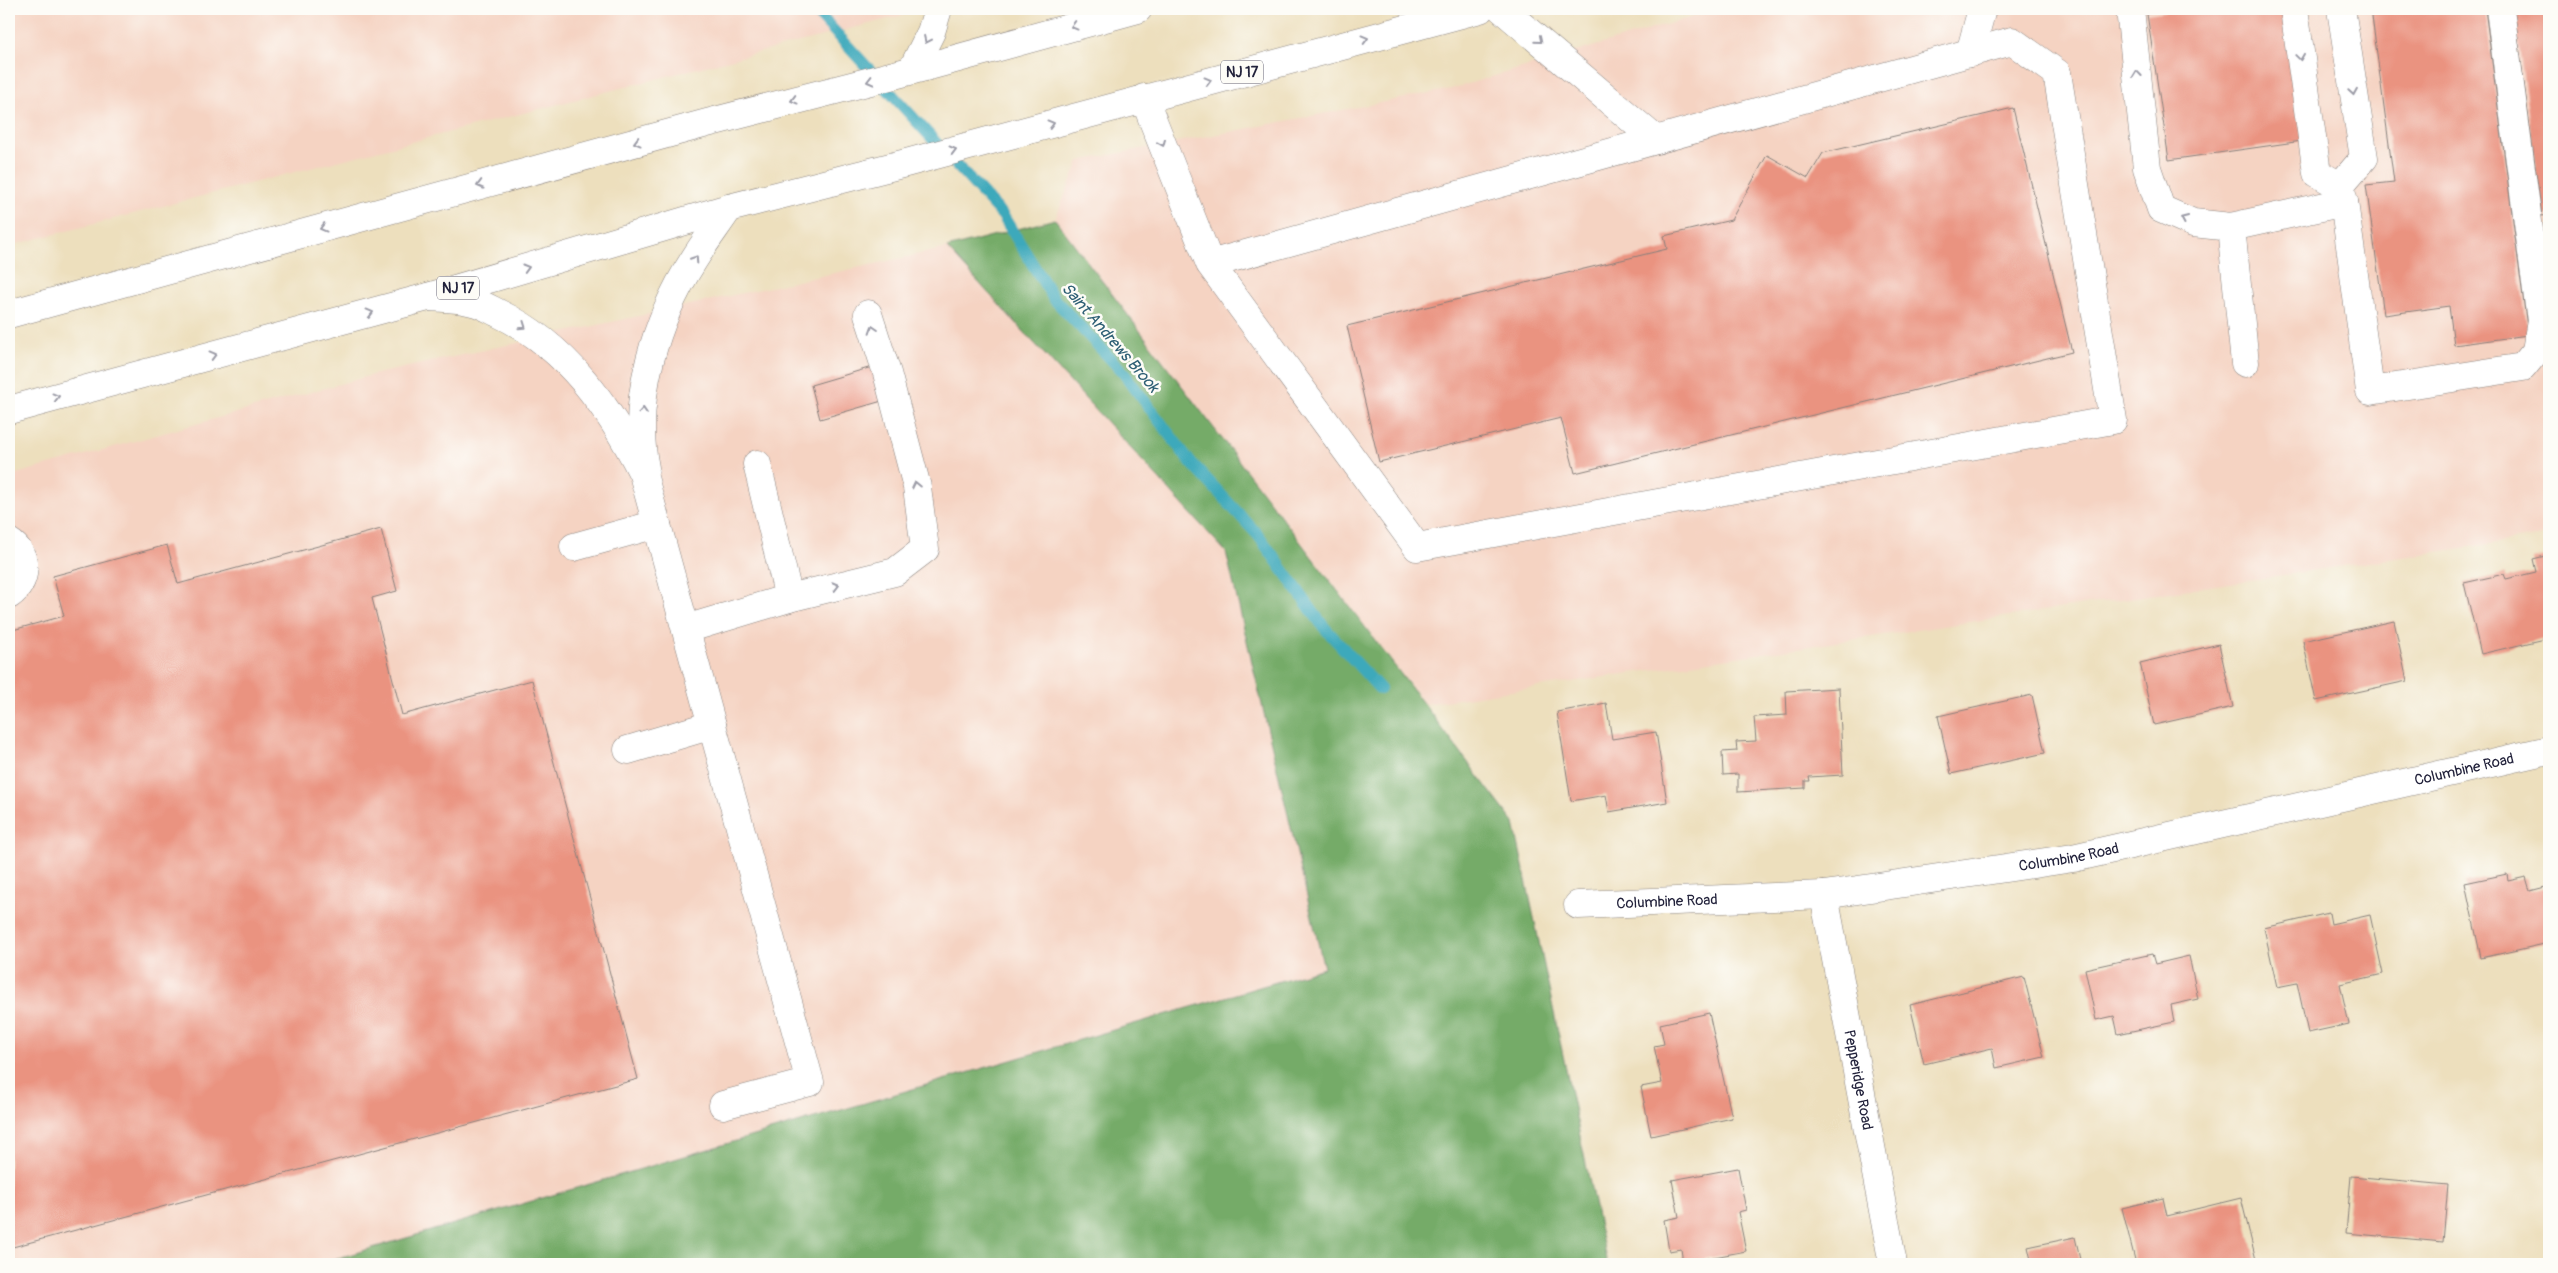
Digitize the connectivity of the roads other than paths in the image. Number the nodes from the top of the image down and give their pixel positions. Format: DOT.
graph roads {
  1 [pos="938,9"];
  2 [pos="1135,9"];
  3 [pos="1480,9"];
  4 [pos="1502,9"];
  5 [pos="1982,9"];
  6 [pos="2130,9"];
  7 [pos="2294,9"];
  8 [pos="2341,9"];
  9 [pos="2500,9"];
  10 [pos="1970,53"];
  11 [pos="923,68"];
  12 [pos="1144,98"];
  13 [pos="1656,140"];
  14 [pos="2342,194"];
  15 [pos="729,208"];
  16 [pos="2231,227"];
  17 [pos="1210,264"];
  18 [pos="428,297"];
  19 [pos="9,314"];
  20 [pos="868,314"];
  21 [pos="2545,320"];
  22 [pos="2245,363"];
  23 [pos="9,410"];
  24 [pos="757,464"];
  25 [pos="649,494"];
  26 [pos="657,524"];
  27 [pos="9,542"];
  28 [pos="574,547"];
  29 [pos="9,595"];
  30 [pos="789,598"];
  31 [pos="686,629"];
  32 [pos="712,725"];
  33 [pos="628,750"];
  34 [pos="2549,750"];
  35 [pos="1824,894"];
  36 [pos="1578,905"];
  37 [pos="723,1105"];
  38 [pos="1893,1264"];
  1 -- 11 [label="main road, one-way"];
  2 -- 11 [label="main road, one-way"];
  12 -- 3 [label="main road, NJ 17, one-way"];
  4 -- 13 [label="main road, one-way"];
  5 -- 10 [label="main road"];
  16 -- 6 [label="main road, one-way"];
  7 -- 14 [label="main road, one-way"];
  8 -- 14 [label="main road, one-way"];
  9 -- 21 [label="main road"];
  10 -- 13 [label="main road"];
  10 -- 17 [label="main road"];
  11 -- 19 [label="main road, one-way"];
  15 -- 12 [label="main road, NJ 17, one-way"];
  12 -- 17 [label="main road, one-way"];
  13 -- 17 [label="main road"];
  14 -- 16 [label="main road"];
  14 -- 21 [label="main road"];
  18 -- 15 [label="main road, NJ 17, one-way"];
  25 -- 15 [label="main road, one-way"];
  16 -- 22 [label="main road"];
  23 -- 18 [label="main road, NJ 17, one-way"];
  18 -- 25 [label="main road, one-way"];
  30 -- 20 [label="main road, one-way"];
  24 -- 30 [label="main road"];
  25 -- 26 [label="main road"];
  26 -- 28 [label="main road"];
  26 -- 31 [label="main road"];
  27 -- 29 [label="main road"];
  30 -- 31 [label="main road"];
  31 -- 32 [label="main road"];
  32 -- 33 [label="main road"];
  32 -- 37 [label="main road"];
  34 -- 35 [label="main road, Columbine Road"];
  35 -- 36 [label="main road, Columbine Road"];
  35 -- 38 [label="main road, Pepperidge Road"];
}
